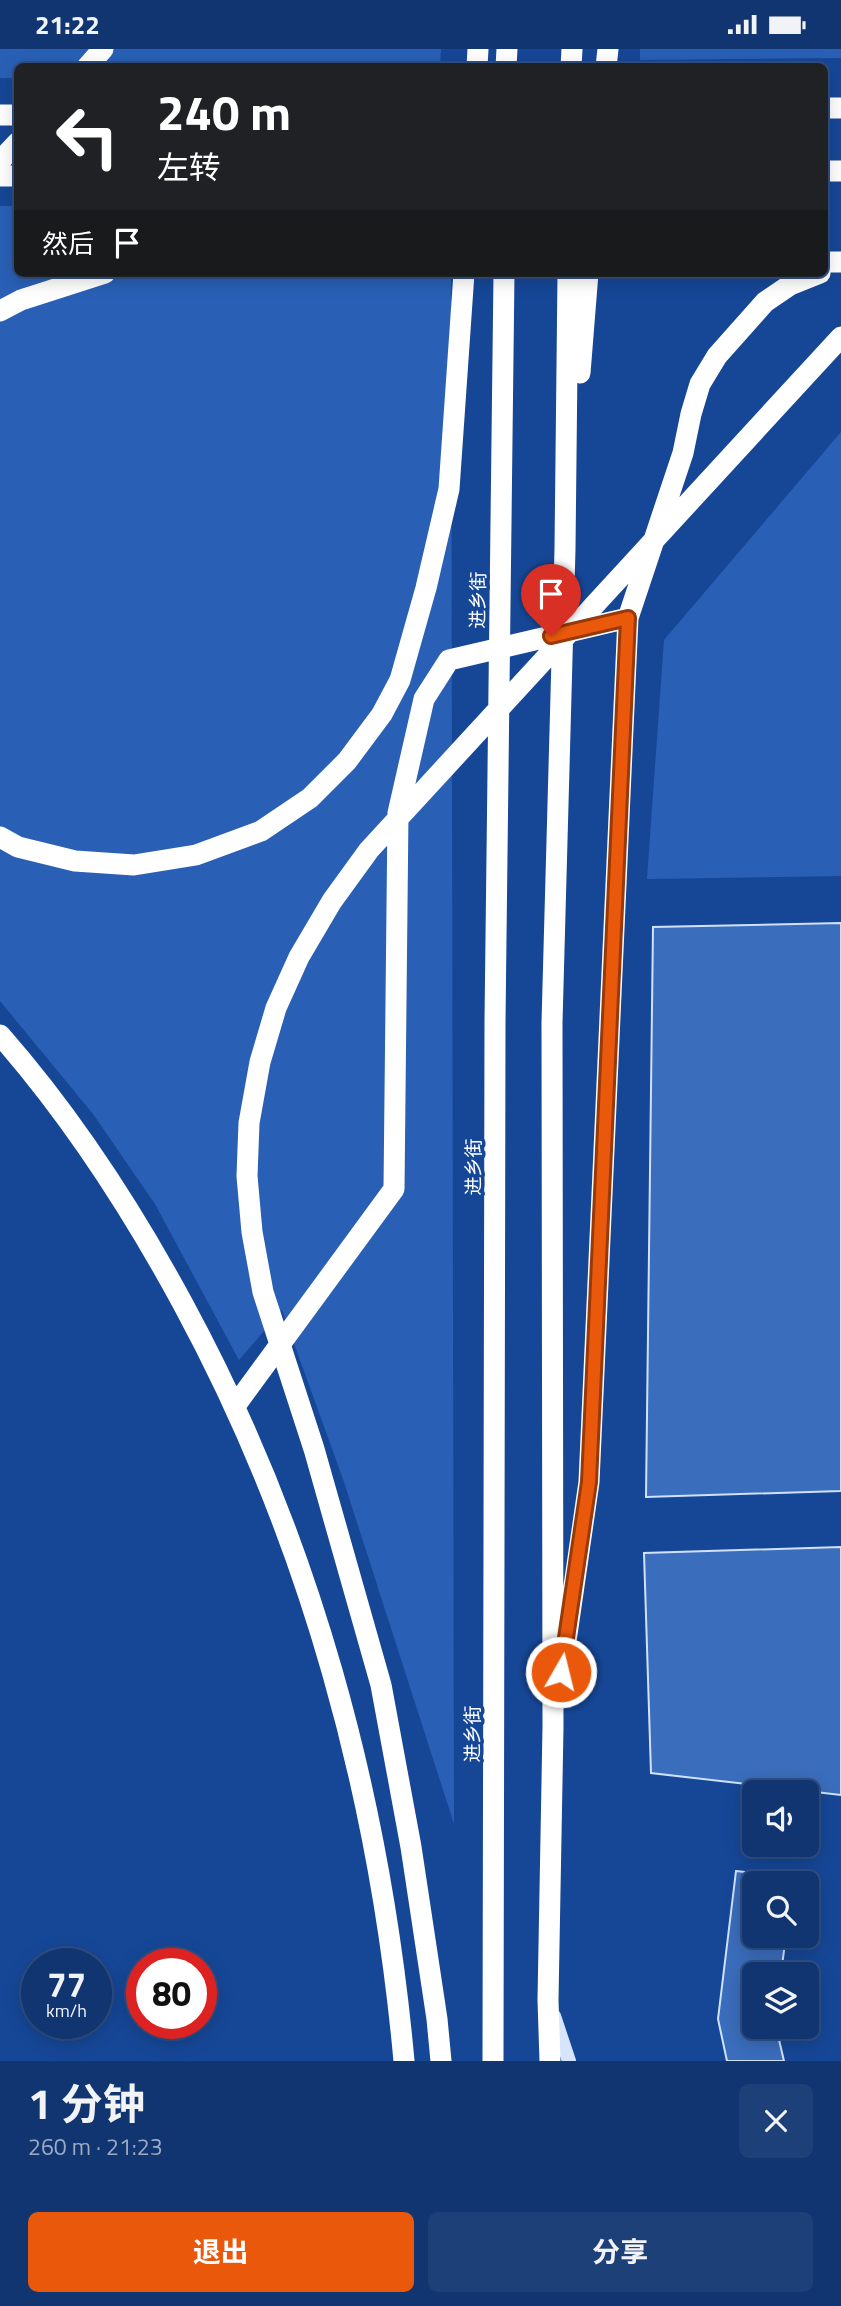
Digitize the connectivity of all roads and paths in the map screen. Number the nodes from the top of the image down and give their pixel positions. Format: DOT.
graph roads {
  1 [pos="103,49"];
  2 [pos="91,63"];
  3 [pos="14,146"];
  4 [pos="0,161"];
  5 [pos="93,277"];
  6 [pos="464,277"];
  7 [pos="504,277"];
  8 [pos="568,277"];
  9 [pos="588,277"];
  10 [pos="811,277"];
  11 [pos="0,311"];
  12 [pos="841,337"];
  13 [pos="565,549"];
  14 [pos="628,618"];
  15 [pos="0,837"];
  16 [pos="0,1035"];
  17 [pos="236,1406"];
  18 [pos="553,1727"];
  19 [pos="548,2000"];
  20 [pos="404,2061"];
  21 [pos="441,2061"];
  22 [pos="493,2061"];
  23 [pos="550,2061"];
  24 [pos="569,2061"];
  1 -- 2 [label="highway"];
  3 -- 4 [label="highway"];
  5 -- 11 [label="highway"];
  6 -- 15 [label="highway"];
  7 -- 22 [label="highway, 进乡街"];
  8 -- 13 [label="highway"];
  9 -- 13 [label="highway"];
  10 -- 14 [label="highway"];
  12 -- 21 [label="highway"];
  13 -- 18 [label="highway"];
  14 -- 17 [label="highway"];
  14 -- 18 [label="highway"];
  16 -- 17 [label="highway"];
  17 -- 20 [label="highway"];
  18 -- 19 [label="highway"];
  19 -- 23 [label="highway"];
  19 -- 24 [label="main road"];
}
